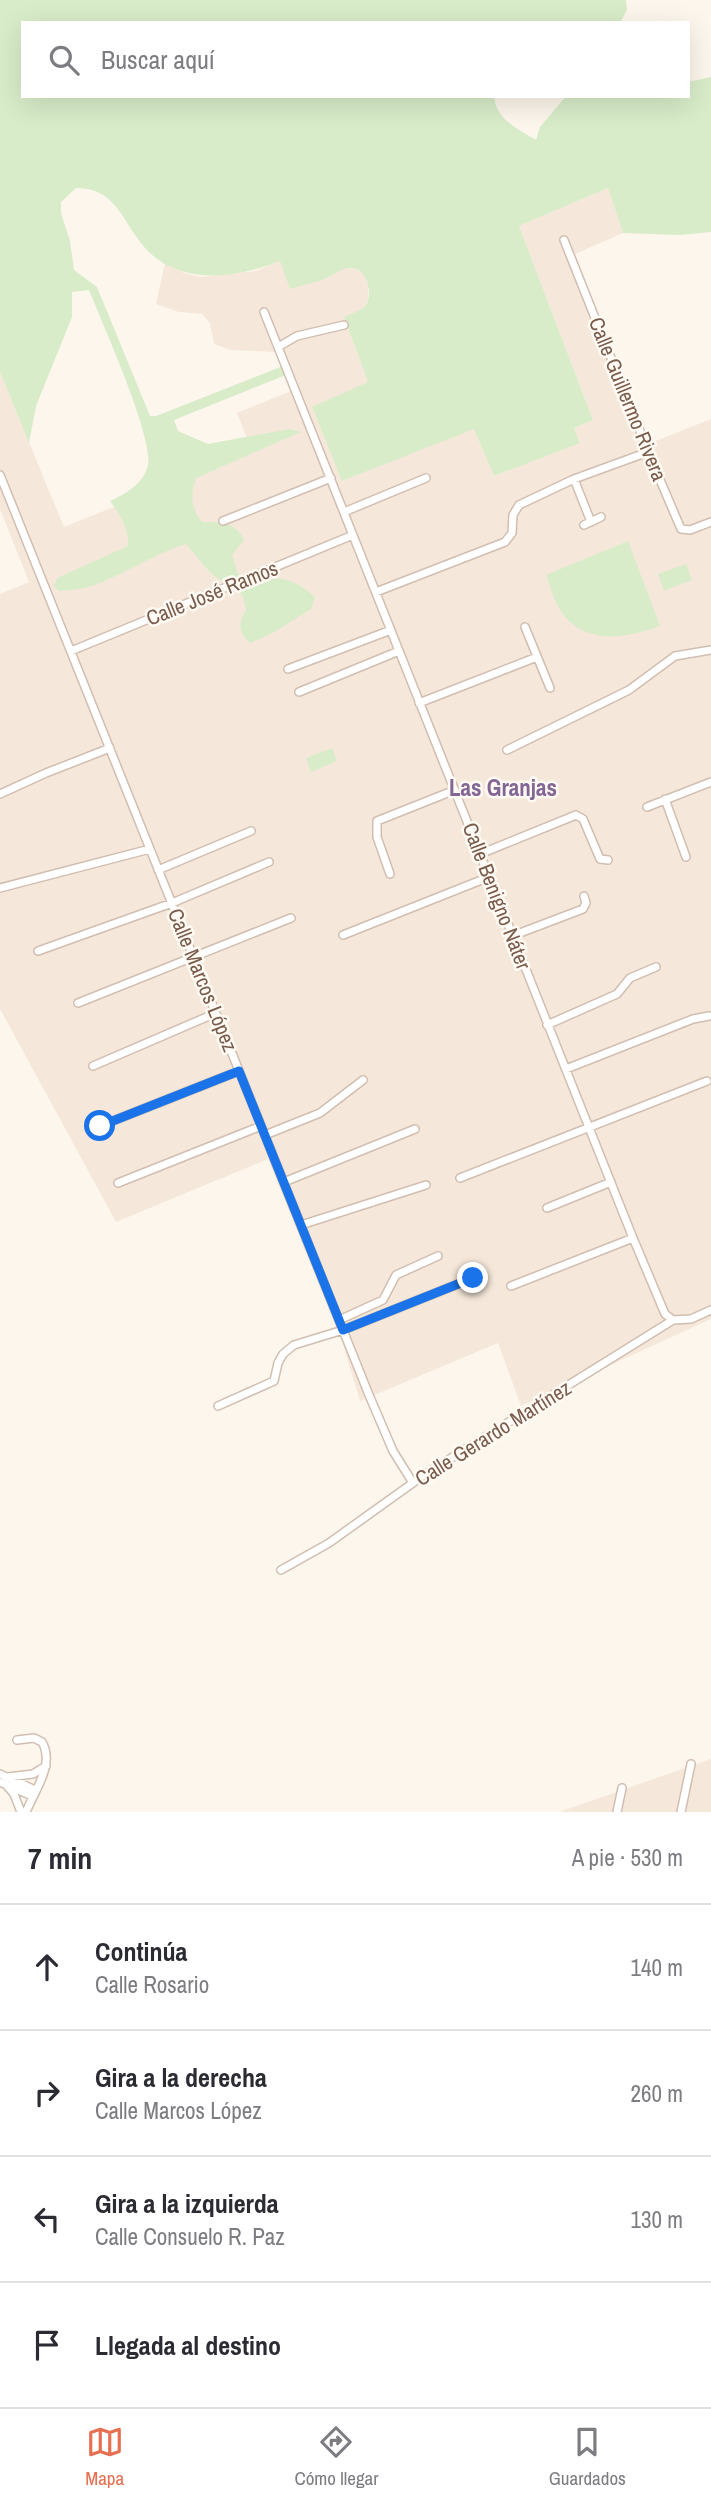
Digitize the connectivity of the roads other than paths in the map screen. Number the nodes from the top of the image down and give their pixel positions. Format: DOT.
graph roads {
  1 [pos="564,240"];
  2 [pos="264,312"];
  3 [pos="344,325"];
  4 [pos="278,348"];
  5 [pos="648,452"];
  6 [pos="0,475"];
  7 [pos="331,478"];
  8 [pos="426,478"];
  9 [pos="574,479"];
  10 [pos="344,512"];
  11 [pos="601,517"];
  12 [pos="223,521"];
  13 [pos="711,522"];
  14 [pos="353,535"];
  15 [pos="376,592"];
  16 [pos="525,627"];
  17 [pos="391,630"];
  18 [pos="711,650"];
  19 [pos="71,651"];
  20 [pos="399,651"];
  21 [pos="537,657"];
  22 [pos="288,669"];
  23 [pos="550,688"];
  24 [pos="299,692"];
  25 [pos="419,703"];
  26 [pos="110,748"];
  27 [pos="507,750"];
  28 [pos="711,782"];
  29 [pos="455,790"];
  30 [pos="0,794"];
  31 [pos="665,799"];
  32 [pos="647,807"];
  33 [pos="251,831"];
  34 [pos="150,849"];
  35 [pos="481,854"];
  36 [pos="686,857"];
  37 [pos="608,860"];
  38 [pos="269,862"];
  39 [pos="158,870"];
  40 [pos="390,874"];
  41 [pos="489,877"];
  42 [pos="0,888"];
  43 [pos="584,897"];
  44 [pos="172,903"];
  45 [pos="291,918"];
  46 [pos="343,935"];
  47 [pos="512,936"];
  48 [pos="38,951"];
  49 [pos="193,957"];
  50 [pos="656,967"];
  51 [pos="78,1003"];
  52 [pos="216,1013"];
  53 [pos="709,1016"];
  54 [pos="547,1025"];
  55 [pos="93,1066"];
  56 [pos="566,1069"];
  57 [pos="239,1071"];
  58 [pos="363,1080"];
  59 [pos="707,1081"];
  60 [pos="100,1126"];
  61 [pos="261,1126"];
  62 [pos="589,1127"];
  63 [pos="415,1129"];
  64 [pos="265,1135"];
  65 [pos="460,1178"];
  66 [pos="284,1182"];
  67 [pos="611,1182"];
  68 [pos="118,1183"];
  69 [pos="426,1185"];
  70 [pos="547,1208"];
  71 [pos="301,1225"];
  72 [pos="633,1238"];
  73 [pos="438,1256"];
  74 [pos="473,1278"];
  75 [pos="512,1286"];
  76 [pos="711,1310"];
  77 [pos="339,1320"];
  78 [pos="673,1320"];
  79 [pos="343,1330"];
  80 [pos="218,1406"];
  81 [pos="413,1483"];
  82 [pos="281,1570"];
  83 [pos="17,1740"];
  84 [pos="691,1764"];
  85 [pos="47,1766"];
  86 [pos="3,1779"];
  87 [pos="622,1788"];
  88 [pos="34,1793"];
  89 [pos="24,1812"];
  90 [pos="617,1812"];
  91 [pos="681,1812"];
  1 -- 5 [label="street, Calle Guillermo Rivera"];
  2 -- 4 [label="street, Calle Benigno Náter"];
  3 -- 4 [label="street"];
  4 -- 7 [label="street, Calle Benigno Náter"];
  5 -- 9 [label="street"];
  5 -- 13 [label="street, Calle Guillermo Rivera"];
  6 -- 19 [label="street, Calle Marcos López"];
  7 -- 10 [label="street, Calle Benigno Náter"];
  7 -- 12 [label="street"];
  8 -- 10 [label="street"];
  9 -- 11 [label="street"];
  9 -- 15 [label="street"];
  10 -- 14 [label="street, Calle Benigno Náter"];
  14 -- 15 [label="street, Calle Benigno Náter"];
  14 -- 19 [label="street, Calle José Ramos"];
  15 -- 17 [label="street, Calle Benigno Náter"];
  16 -- 21 [label="street"];
  17 -- 20 [label="street, Calle Benigno Náter"];
  17 -- 22 [label="street"];
  18 -- 27 [label="street"];
  19 -- 26 [label="street, Calle Marcos López"];
  20 -- 24 [label="street"];
  20 -- 25 [label="street, Calle Benigno Náter"];
  21 -- 23 [label="street"];
  21 -- 25 [label="street"];
  25 -- 29 [label="street, Calle Benigno Náter"];
  26 -- 30 [label="street"];
  26 -- 34 [label="street, Calle Marcos López"];
  28 -- 31 [label="street"];
  29 -- 35 [label="street, Calle Benigno Náter"];
  29 -- 40 [label="street"];
  31 -- 32 [label="street"];
  31 -- 36 [label="street"];
  33 -- 39 [label="street"];
  34 -- 39 [label="street, Calle Marcos López"];
  34 -- 42 [label="street"];
  35 -- 37 [label="street"];
  35 -- 41 [label="street, Calle Benigno Náter"];
  38 -- 44 [label="street"];
  39 -- 44 [label="street, Calle Marcos López"];
  41 -- 46 [label="street"];
  41 -- 47 [label="street, Calle Benigno Náter"];
  43 -- 47 [label="street"];
  44 -- 48 [label="street"];
  44 -- 49 [label="street, Calle Marcos López"];
  45 -- 49 [label="street"];
  47 -- 54 [label="street, Calle Benigno Náter"];
  49 -- 51 [label="street"];
  49 -- 52 [label="street, Calle Marcos López"];
  50 -- 54 [label="street"];
  52 -- 55 [label="street"];
  52 -- 57 [label="street, Calle Marcos López"];
  53 -- 56 [label="street"];
  54 -- 56 [label="street, Calle Benigno Náter"];
  56 -- 62 [label="street, Calle Benigno Náter"];
  57 -- 60 [label="street"];
  57 -- 61 [label="street, Calle Marcos López"];
  58 -- 64 [label="street"];
  59 -- 62 [label="street"];
  61 -- 64 [label="street, Calle Marcos López"];
  61 -- 68 [label="street"];
  62 -- 65 [label="street"];
  62 -- 67 [label="street, Calle Benigno Náter"];
  63 -- 66 [label="street"];
  64 -- 66 [label="street, Calle Marcos López"];
  66 -- 71 [label="street, Calle Marcos López"];
  67 -- 70 [label="street"];
  67 -- 72 [label="street, Calle Benigno Náter"];
  69 -- 71 [label="street"];
  71 -- 77 [label="street, Calle Marcos López"];
  72 -- 75 [label="street"];
  72 -- 78 [label="street, Calle Benigno Náter"];
  73 -- 77 [label="street"];
  74 -- 79 [label="street"];
  76 -- 78 [label="street, Calle Gerardo Martínez"];
  77 -- 79 [label="street, Calle Marcos López"];
  78 -- 81 [label="street, Calle Gerardo Martínez"];
  79 -- 80 [label="street"];
  79 -- 81 [label="street, Calle Marcos López"];
  81 -- 82 [label="street, Calle Gerardo Martínez"];
  83 -- 85 [label="street"];
  84 -- 91 [label="street"];
  85 -- 86 [label="street"];
  85 -- 88 [label="street"];
  86 -- 88 [label="street"];
  86 -- 89 [label="street"];
  87 -- 90 [label="street"];
  88 -- 89 [label="street"];
}
